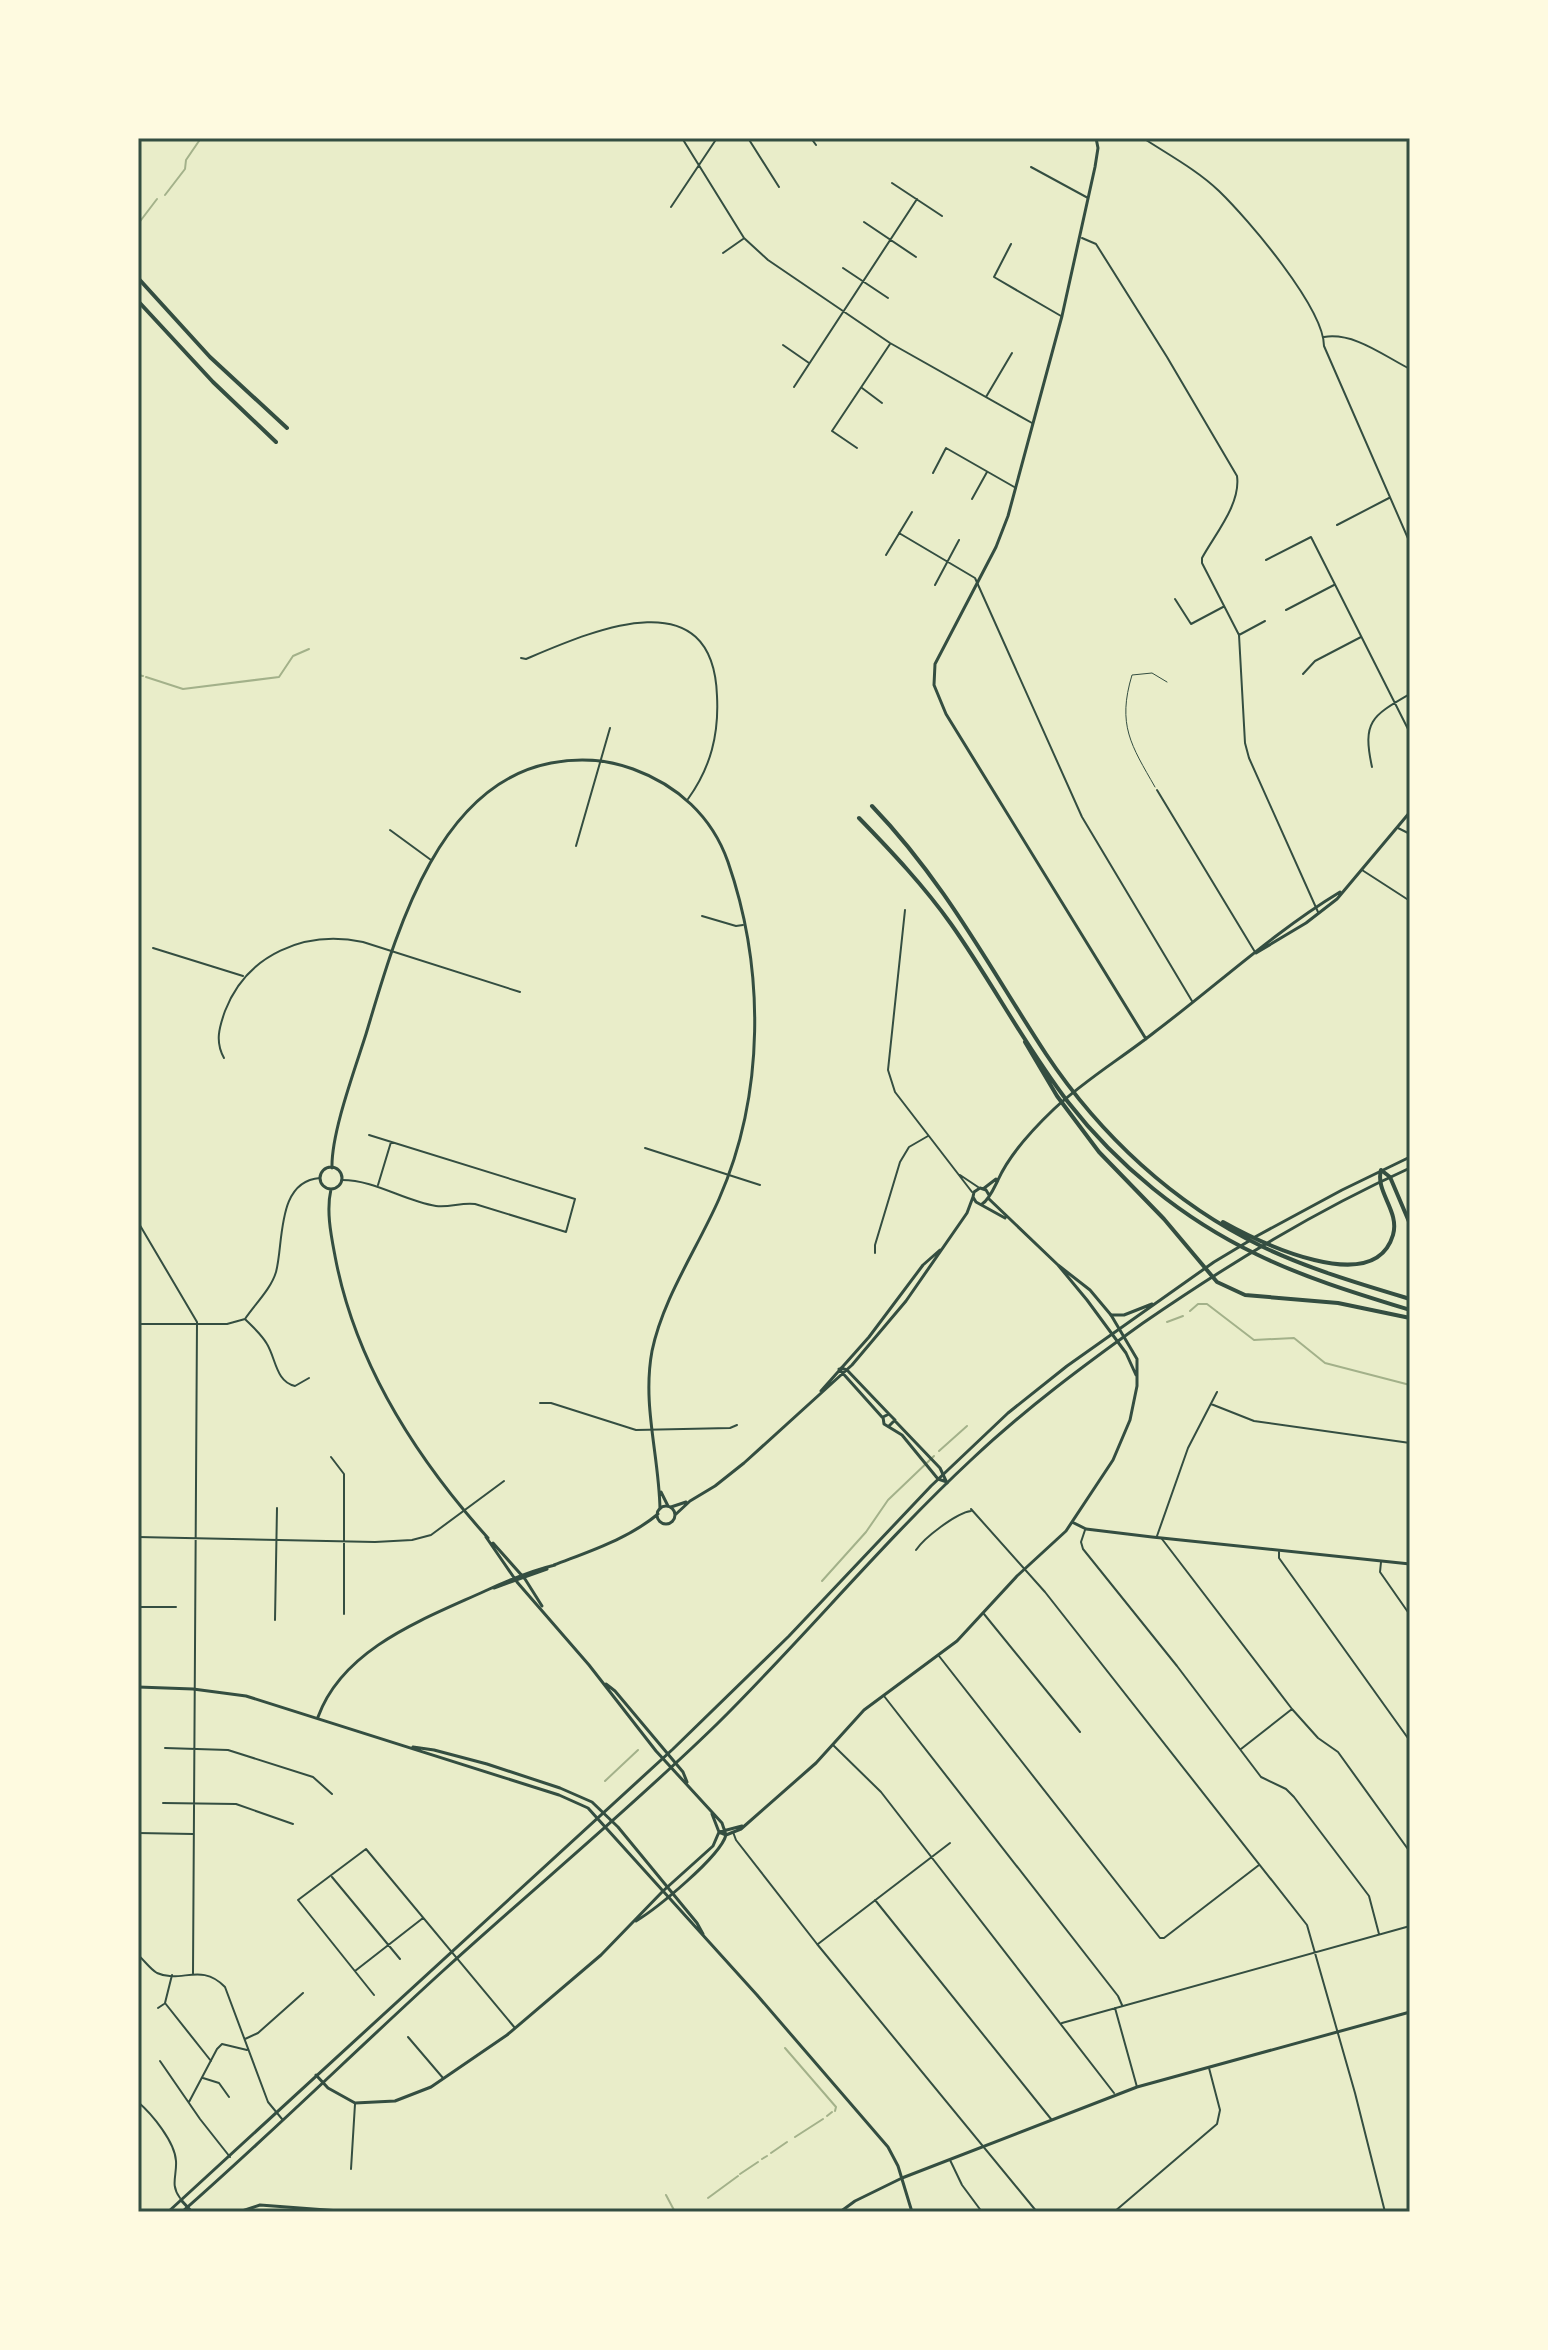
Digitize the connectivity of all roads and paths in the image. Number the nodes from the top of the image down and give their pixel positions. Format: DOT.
graph roads {
  1 [pos="682,138"];
  2 [pos="717,138"];
  3 [pos="748,138"];
  4 [pos="811,138"];
  5 [pos="1096,138"];
  6 [pos="1143,138"];
  7 [pos="816,145"];
  8 [pos="699,165"];
  9 [pos="1031,167"];
  10 [pos="892,183"];
  11 [pos="779,187"];
  12 [pos="917,199"];
  13 [pos="1089,199"];
  14 [pos="671,207"];
  15 [pos="942,216"];
  16 [pos="864,222"];
  17 [pos="744,238"];
  18 [pos="1080,238"];
  19 [pos="891,240"];
  20 [pos="1011,244"];
  21 [pos="723,253"];
  22 [pos="916,257"];
  23 [pos="843,268"];
  24 [pos="138,278"];
  25 [pos="864,282"];
  26 [pos="888,298"];
  27 [pos="138,301"];
  28 [pos="844,311"];
  29 [pos="1062,316"];
  30 [pos="1324,337"];
  31 [pos="890,343"];
  32 [pos="783,345"];
  33 [pos="1012,353"];
  34 [pos="810,363"];
  35 [pos="1410,369"];
  36 [pos="794,387"];
  37 [pos="861,388"];
  38 [pos="985,398"];
  39 [pos="882,403"];
  40 [pos="1033,424"];
  41 [pos="287,428"];
  42 [pos="276,442"];
  43 [pos="857,448"];
  44 [pos="987,472"];
  45 [pos="933,473"];
  46 [pos="1017,488"];
  47 [pos="1390,497"];
  48 [pos="972,499"];
  49 [pos="912,512"];
  50 [pos="1337,525"];
  51 [pos="899,533"];
  52 [pos="959,540"];
  53 [pos="1410,543"];
  54 [pos="886,555"];
  55 [pos="1266,560"];
  56 [pos="947,561"];
  57 [pos="977,583"];
  58 [pos="1335,584"];
  59 [pos="935,585"];
  60 [pos="1175,599"];
  61 [pos="1224,606"];
  62 [pos="1286,610"];
  63 [pos="1265,621"];
  64 [pos="1239,635"];
  65 [pos="1362,636"];
  66 [pos="521,658"];
  67 [pos="1303,674"];
  68 [pos="1167,682"];
  69 [pos="1410,694"];
  70 [pos="1395,702"];
  71 [pos="610,728"];
  72 [pos="1410,733"];
  73 [pos="601,761"];
  74 [pos="1372,767"];
  75 [pos="1157,790"];
  76 [pos="688,799"];
  77 [pos="872,806"];
  78 [pos="1410,812"];
  79 [pos="859,818"];
  80 [pos="1398,828"];
  81 [pos="390,830"];
  82 [pos="1410,834"];
  83 [pos="576,846"];
  84 [pos="433,861"];
  85 [pos="1362,870"];
  86 [pos="1410,901"];
  87 [pos="905,910"];
  88 [pos="1318,911"];
  89 [pos="702,916"];
  90 [pos="744,925"];
  91 [pos="153,948"];
  92 [pos="391,951"];
  93 [pos="1256,953"];
  94 [pos="244,976"];
  95 [pos="520,992"];
  96 [pos="997,995"];
  97 [pos="1193,1002"];
  98 [pos="1146,1039"];
  99 [pos="224,1058"];
  100 [pos="369,1135"];
  101 [pos="929,1135"];
  102 [pos="391,1142"];
  103 [pos="645,1148"];
  104 [pos="1410,1157"];
  105 [pos="332,1168"];
  106 [pos="1410,1168"];
  107 [pos="1381,1170"];
  108 [pos="728,1174"];
  109 [pos="959,1175"];
  110 [pos="999,1176"];
  111 [pos="1390,1177"];
  112 [pos="320,1178"];
  113 [pos="342,1180"];
  114 [pos="1380,1182"];
  115 [pos="760,1185"];
  116 [pos="377,1186"];
  117 [pos="331,1189"];
  118 [pos="982,1189"];
  119 [pos="973,1196"];
  120 [pos="988,1197"];
  121 [pos="980,1204"];
  122 [pos="1193,1206"];
  123 [pos="967,1213"];
  124 [pos="138,1222"];
  125 [pos="1011,1222"];
  126 [pos="1410,1224"];
  127 [pos="943,1247"];
  128 [pos="875,1253"];
  129 [pos="1058,1265"];
  130 [pos="1204,1269"];
  131 [pos="1210,1276"];
  132 [pos="1410,1299"];
  133 [pos="1159,1301"];
  134 [pos="1410,1310"];
  135 [pos="1111,1315"];
  136 [pos="1410,1318"];
  137 [pos="245,1319"];
  138 [pos="197,1322"];
  139 [pos="138,1324"];
  140 [pos="1120,1328"];
  141 [pos="1112,1334"];
  142 [pos="1125,1336"];
  143 [pos="1117,1342"];
  144 [pos="840,1369"];
  145 [pos="847,1370"];
  146 [pos="843,1375"];
  147 [pos="309,1378"];
  148 [pos="1137,1379"];
  149 [pos="1217,1392"];
  150 [pos="819,1394"];
  151 [pos="540,1403"];
  152 [pos="1211,1404"];
  153 [pos="889,1414"];
  154 [pos="883,1419"];
  155 [pos="895,1420"];
  156 [pos="737,1425"];
  157 [pos="889,1426"];
  158 [pos="650,1429"];
  159 [pos="1410,1443"];
  160 [pos="331,1457"];
  161 [pos="944,1473"];
  162 [pos="938,1479"];
  163 [pos="504,1481"];
  164 [pos="947,1483"];
  165 [pos="659,1488"];
  166 [pos="690,1501"];
  167 [pos="670,1507"];
  168 [pos="277,1508"];
  169 [pos="465,1511"];
  170 [pos="659,1511"];
  171 [pos="675,1515"];
  172 [pos="1072,1522"];
  173 [pos="664,1523"];
  174 [pos="645,1525"];
  175 [pos="1086,1529"];
  176 [pos="138,1537"];
  177 [pos="486,1537"];
  178 [pos="196,1538"];
  179 [pos="1159,1538"];
  180 [pos="277,1539"];
  181 [pos="345,1541"];
  182 [pos="916,1550"];
  183 [pos="1279,1551"];
  184 [pos="1381,1561"];
  185 [pos="1410,1564"];
  186 [pos="555,1565"];
  187 [pos="1025,1569"];
  188 [pos="522,1574"];
  189 [pos="515,1579"];
  190 [pos="525,1579"];
  191 [pos="138,1607"];
  192 [pos="176,1607"];
  193 [pos="543,1610"];
  194 [pos="983,1613"];
  195 [pos="344,1614"];
  196 [pos="1410,1615"];
  197 [pos="275,1620"];
  198 [pos="939,1656"];
  199 [pos="603,1682"];
  200 [pos="138,1687"];
  201 [pos="193,1689"];
  202 [pos="883,1695"];
  203 [pos="1292,1709"];
  204 [pos="318,1717"];
  205 [pos="1080,1732"];
  206 [pos="1410,1741"];
  207 [pos="833,1745"];
  208 [pos="410,1747"];
  209 [pos="165,1748"];
  210 [pos="195,1750"];
  211 [pos="1240,1750"];
  212 [pos="668,1754"];
  213 [pos="662,1759"];
  214 [pos="675,1763"];
  215 [pos="670,1768"];
  216 [pos="687,1783"];
  217 [pos="332,1794"];
  218 [pos="194,1802"];
  219 [pos="163,1803"];
  220 [pos="709,1810"];
  221 [pos="604,1812"];
  222 [pos="598,1818"];
  223 [pos="611,1820"];
  224 [pos="293,1824"];
  225 [pos="605,1825"];
  226 [pos="745,1825"];
  227 [pos="732,1827"];
  228 [pos="724,1829"];
  229 [pos="719,1832"];
  230 [pos="138,1833"];
  231 [pos="194,1834"];
  232 [pos="734,1834"];
  233 [pos="726,1835"];
  234 [pos="950,1843"];
  235 [pos="1410,1852"];
  236 [pos="931,1857"];
  237 [pos="1260,1864"];
  238 [pos="332,1877"];
  239 [pos="668,1887"];
  240 [pos="663,1891"];
  241 [pos="672,1893"];
  242 [pos="668,1897"];
  243 [pos="875,1900"];
  244 [pos="424,1918"];
  245 [pos="633,1923"];
  246 [pos="1410,1926"];
  247 [pos="1379,1934"];
  248 [pos="705,1937"];
  249 [pos="817,1944"];
  250 [pos="388,1946"];
  251 [pos="452,1951"];
  252 [pos="1317,1951"];
  253 [pos="138,1955"];
  254 [pos="457,1958"];
  255 [pos="400,1959"];
  256 [pos="355,1971"];
  257 [pos="193,1973"];
  258 [pos="172,1975"];
  259 [pos="303,1993"];
  260 [pos="374,1995"];
  261 [pos="165,2003"];
  262 [pos="1122,2005"];
  263 [pos="1115,2007"];
  264 [pos="158,2008"];
  265 [pos="1410,2012"];
  266 [pos="1061,2023"];
  267 [pos="516,2028"];
  268 [pos="1338,2032"];
  269 [pos="408,2037"];
  270 [pos="244,2039"];
  271 [pos="248,2050"];
  272 [pos="160,2061"];
  273 [pos="211,2061"];
  274 [pos="1209,2068"];
  275 [pos="316,2075"];
  276 [pos="203,2078"];
  277 [pos="443,2078"];
  278 [pos="322,2082"];
  279 [pos="1137,2087"];
  280 [pos="1115,2094"];
  281 [pos="229,2097"];
  282 [pos="138,2102"];
  283 [pos="189,2102"];
  284 [pos="355,2103"];
  285 [pos="276,2113"];
  286 [pos="282,2119"];
  287 [pos="1051,2119"];
  288 [pos="983,2146"];
  289 [pos="230,2157"];
  290 [pos="949,2159"];
  291 [pos="351,2169"];
  292 [pos="902,2178"];
  293 [pos="181,2200"];
  294 [pos="188,2207"];
  295 [pos="168,2212"];
  296 [pos="182,2212"];
  297 [pos="192,2212"];
  298 [pos="239,2212"];
  299 [pos="353,2212"];
  300 [pos="840,2212"];
  301 [pos="912,2212"];
  302 [pos="982,2212"];
  303 [pos="1037,2212"];
  304 [pos="1114,2212"];
  305 [pos="1385,2212"];
  1 -- 8 [label="street"];
  2 -- 8 [label="street"];
  3 -- 11 [label="street"];
  4 -- 7 [label="street"];
  5 -- 13 [label="street"];
  6 -- 30 [label="street"];
  8 -- 14 [label="street"];
  8 -- 17 [label="street"];
  9 -- 13 [label="street"];
  10 -- 12 [label="street"];
  12 -- 15 [label="street"];
  12 -- 19 [label="street"];
  13 -- 18 [label="street"];
  16 -- 19 [label="street"];
  17 -- 21 [label="street"];
  17 -- 28 [label="street"];
  18 -- 29 [label="street"];
  18 -- 61 [label="street"];
  19 -- 22 [label="street"];
  19 -- 25 [label="street"];
  20 -- 29 [label="street"];
  23 -- 25 [label="street"];
  24 -- 41 [label="highway"];
  25 -- 26 [label="street"];
  25 -- 28 [label="street"];
  27 -- 42 [label="highway"];
  28 -- 31 [label="street"];
  28 -- 34 [label="street"];
  29 -- 40 [label="street"];
  30 -- 35 [label="street"];
  30 -- 47 [label="street"];
  31 -- 37 [label="street"];
  31 -- 38 [label="street"];
  32 -- 34 [label="street"];
  33 -- 38 [label="street"];
  34 -- 36 [label="street"];
  37 -- 39 [label="street"];
  37 -- 43 [label="street"];
  38 -- 40 [label="street"];
  40 -- 46 [label="street"];
  44 -- 45 [label="street"];
  44 -- 46 [label="street"];
  44 -- 48 [label="street"];
  46 -- 57 [label="street"];
  47 -- 50 [label="street"];
  47 -- 53 [label="street"];
  49 -- 51 [label="street"];
  51 -- 54 [label="street"];
  51 -- 56 [label="street"];
  52 -- 56 [label="street"];
  55 -- 58 [label="street"];
  56 -- 57 [label="street"];
  56 -- 59 [label="street"];
  57 -- 97 [label="street"];
  57 -- 98 [label="street"];
  58 -- 62 [label="street"];
  58 -- 65 [label="street"];
  60 -- 61 [label="street"];
  61 -- 64 [label="street"];
  63 -- 64 [label="street"];
  64 -- 88 [label="street"];
  65 -- 67 [label="street"];
  65 -- 70 [label="street"];
  66 -- 76 [label="street"];
  68 -- 75 [label="lane"];
  69 -- 70 [label="street"];
  70 -- 72 [label="street"];
  70 -- 74 [label="street"];
  71 -- 73 [label="street"];
  73 -- 76 [label="street"];
  73 -- 83 [label="street"];
  73 -- 84 [label="street"];
  75 -- 93 [label="street"];
  76 -- 90 [label="street"];
  77 -- 122 [label="highway"];
  78 -- 80 [label="street"];
  79 -- 96 [label="highway"];
  80 -- 82 [label="street"];
  80 -- 85 [label="street"];
  81 -- 84 [label="street"];
  84 -- 92 [label="street"];
  85 -- 86 [label="street"];
  85 -- 88 [label="street"];
  87 -- 101 [label="street"];
  88 -- 93 [label="street"];
  89 -- 90 [label="street"];
  90 -- 108 [label="street"];
  91 -- 94 [label="street"];
  92 -- 94 [label="street"];
  92 -- 95 [label="street"];
  92 -- 105 [label="street"];
  93 -- 97 [label="street"];
  94 -- 99 [label="street"];
  96 -- 130 [label="highway"];
  96 -- 134 [label="highway"];
  97 -- 98 [label="street"];
  98 -- 110 [label="street"];
  100 -- 102 [label="street"];
  101 -- 109 [label="street"];
  101 -- 128 [label="street"];
  102 -- 116 [label="street"];
  102 -- 116 [label="street"];
  103 -- 108 [label="street"];
  104 -- 107 [label="street"];
  105 -- 112 [label="street"];
  105 -- 113 [label="street"];
  106 -- 111 [label="street"];
  107 -- 111 [label="highway"];
  107 -- 114 [label="highway"];
  107 -- 130 [label="street"];
  108 -- 115 [label="street"];
  108 -- 158 [label="street"];
  109 -- 118 [label="street"];
  109 -- 119 [label="street"];
  110 -- 118 [label="street"];
  110 -- 120 [label="street"];
  111 -- 114 [label="street"];
  111 -- 126 [label="highway"];
  112 -- 117 [label="street"];
  112 -- 137 [label="street"];
  113 -- 116 [label="street"];
  113 -- 117 [label="street"];
  114 -- 122 [label="highway"];
  114 -- 131 [label="street"];
  117 -- 169 [label="street"];
  118 -- 119 [label="street"];
  118 -- 120 [label="street"];
  119 -- 121 [label="street"];
  119 -- 123 [label="street"];
  120 -- 121 [label="street"];
  120 -- 125 [label="street"];
  121 -- 123 [label="street"];
  121 -- 125 [label="street"];
  122 -- 132 [label="highway"];
  123 -- 127 [label="street"];
  124 -- 138 [label="street"];
  125 -- 129 [label="street"];
  127 -- 144 [label="street"];
  127 -- 145 [label="street"];
  129 -- 135 [label="street"];
  129 -- 141 [label="street"];
  130 -- 131 [label="highway"];
  130 -- 133 [label="street"];
  131 -- 136 [label="highway"];
  131 -- 142 [label="street"];
  133 -- 135 [label="street"];
  133 -- 140 [label="street"];
  135 -- 140 [label="street"];
  137 -- 138 [label="street"];
  137 -- 147 [label="street"];
  138 -- 139 [label="street"];
  138 -- 178 [label="street"];
  140 -- 141 [label="street"];
  140 -- 142 [label="street"];
  141 -- 143 [label="street"];
  141 -- 161 [label="street"];
  142 -- 143 [label="street"];
  142 -- 148 [label="street"];
  143 -- 148 [label="street"];
  143 -- 164 [label="street"];
  144 -- 145 [label="street"];
  144 -- 146 [label="street"];
  144 -- 150 [label="street"];
  145 -- 146 [label="street"];
  145 -- 153 [label="street"];
  146 -- 150 [label="street"];
  146 -- 154 [label="street"];
  148 -- 172 [label="street"];
  149 -- 152 [label="street"];
  150 -- 166 [label="street"];
  151 -- 158 [label="street"];
  152 -- 159 [label="street"];
  152 -- 179 [label="street"];
  153 -- 154 [label="street"];
  153 -- 155 [label="street"];
  154 -- 157 [label="street"];
  155 -- 157 [label="street"];
  155 -- 161 [label="street"];
  156 -- 158 [label="street"];
  157 -- 162 [label="street"];
  158 -- 165 [label="street"];
  160 -- 181 [label="street"];
  161 -- 162 [label="street"];
  161 -- 164 [label="street"];
  162 -- 164 [label="street"];
  162 -- 212 [label="street"];
  163 -- 169 [label="street"];
  164 -- 214 [label="street"];
  165 -- 167 [label="street"];
  165 -- 170 [label="street"];
  166 -- 167 [label="street"];
  166 -- 171 [label="street"];
  167 -- 170 [label="street"];
  167 -- 171 [label="street"];
  168 -- 180 [label="street"];
  169 -- 177 [label="street"];
  169 -- 181 [label="street"];
  170 -- 173 [label="street"];
  170 -- 174 [label="street"];
  171 -- 173 [label="street"];
  172 -- 175 [label="street"];
  172 -- 187 [label="street"];
  173 -- 174 [label="street"];
  174 -- 186 [label="street"];
  175 -- 179 [label="street"];
  175 -- 211 [label="street"];
  176 -- 178 [label="street"];
  177 -- 188 [label="street"];
  177 -- 189 [label="street"];
  178 -- 180 [label="street"];
  178 -- 201 [label="street"];
  179 -- 183 [label="street"];
  179 -- 203 [label="street"];
  180 -- 181 [label="street"];
  180 -- 197 [label="street"];
  181 -- 195 [label="street"];
  182 -- 187 [label="street"];
  183 -- 184 [label="street"];
  183 -- 206 [label="street"];
  184 -- 185 [label="street"];
  184 -- 196 [label="street"];
  186 -- 188 [label="street"];
  186 -- 190 [label="street"];
  187 -- 194 [label="street"];
  187 -- 237 [label="street"];
  188 -- 189 [label="street"];
  188 -- 190 [label="street"];
  189 -- 190 [label="street"];
  189 -- 193 [label="street"];
  189 -- 204 [label="street"];
  190 -- 193 [label="street"];
  191 -- 192 [label="street"];
  193 -- 199 [label="street"];
  194 -- 198 [label="street"];
  194 -- 205 [label="street"];
  198 -- 202 [label="street"];
  198 -- 237 [label="street"];
  199 -- 212 [label="street"];
  199 -- 213 [label="street"];
  200 -- 201 [label="street"];
  201 -- 204 [label="street"];
  201 -- 210 [label="street"];
  202 -- 207 [label="street"];
  202 -- 262 [label="street"];
  203 -- 211 [label="street"];
  203 -- 235 [label="street"];
  204 -- 208 [label="street"];
  207 -- 226 [label="street"];
  207 -- 236 [label="street"];
  208 -- 221 [label="street"];
  208 -- 222 [label="street"];
  209 -- 210 [label="street"];
  210 -- 217 [label="street"];
  210 -- 218 [label="street"];
  211 -- 247 [label="street"];
  212 -- 213 [label="street"];
  212 -- 214 [label="street"];
  213 -- 215 [label="street"];
  213 -- 221 [label="street"];
  214 -- 215 [label="street"];
  214 -- 216 [label="street"];
  215 -- 216 [label="street"];
  215 -- 223 [label="street"];
  216 -- 220 [label="street"];
  218 -- 219 [label="street"];
  218 -- 224 [label="street"];
  218 -- 231 [label="street"];
  220 -- 228 [label="street"];
  220 -- 229 [label="street"];
  221 -- 222 [label="street"];
  221 -- 223 [label="street"];
  222 -- 225 [label="street"];
  222 -- 251 [label="street"];
  223 -- 225 [label="street"];
  223 -- 239 [label="street"];
  225 -- 240 [label="street"];
  225 -- 254 [label="street"];
  226 -- 227 [label="street"];
  226 -- 232 [label="street"];
  227 -- 228 [label="street"];
  227 -- 232 [label="street"];
  228 -- 229 [label="street"];
  228 -- 233 [label="street"];
  229 -- 233 [label="street"];
  229 -- 239 [label="street"];
  230 -- 231 [label="street"];
  231 -- 257 [label="street"];
  232 -- 233 [label="street"];
  232 -- 249 [label="street"];
  233 -- 241 [label="street"];
  234 -- 236 [label="street"];
  236 -- 243 [label="street"];
  236 -- 266 [label="street"];
  237 -- 252 [label="street"];
  238 -- 244 [label="street"];
  238 -- 250 [label="street"];
  238 -- 256 [label="street"];
  239 -- 240 [label="street"];
  239 -- 241 [label="street"];
  240 -- 242 [label="street"];
  240 -- 245 [label="street"];
  241 -- 242 [label="street"];
  241 -- 248 [label="street"];
  242 -- 245 [label="street"];
  242 -- 248 [label="street"];
  243 -- 249 [label="street"];
  243 -- 287 [label="street"];
  244 -- 250 [label="street"];
  244 -- 251 [label="street"];
  245 -- 267 [label="street"];
  246 -- 247 [label="street"];
  247 -- 252 [label="street"];
  248 -- 292 [label="street"];
  249 -- 288 [label="street"];
  250 -- 255 [label="street"];
  250 -- 256 [label="street"];
  251 -- 254 [label="street"];
  251 -- 275 [label="street"];
  252 -- 262 [label="street"];
  252 -- 268 [label="street"];
  253 -- 258 [label="street"];
  254 -- 267 [label="street"];
  254 -- 278 [label="street"];
  256 -- 260 [label="street"];
  257 -- 258 [label="street"];
  257 -- 270 [label="street"];
  258 -- 261 [label="street"];
  259 -- 270 [label="street"];
  261 -- 264 [label="street"];
  261 -- 273 [label="street"];
  262 -- 263 [label="street"];
  263 -- 266 [label="street"];
  263 -- 279 [label="street"];
  265 -- 268 [label="street"];
  266 -- 280 [label="street"];
  267 -- 277 [label="street"];
  268 -- 274 [label="street"];
  268 -- 305 [label="street"];
  269 -- 277 [label="street"];
  270 -- 271 [label="street"];
  271 -- 273 [label="street"];
  271 -- 285 [label="street"];
  272 -- 283 [label="street"];
  273 -- 276 [label="street"];
  274 -- 279 [label="street"];
  274 -- 304 [label="street"];
  275 -- 278 [label="street"];
  275 -- 285 [label="street"];
  276 -- 281 [label="street"];
  276 -- 283 [label="street"];
  277 -- 284 [label="street"];
  278 -- 284 [label="street"];
  278 -- 286 [label="street"];
  279 -- 280 [label="street"];
  280 -- 287 [label="street"];
  282 -- 293 [label="street"];
  283 -- 289 [label="street"];
  284 -- 291 [label="street"];
  285 -- 286 [label="street"];
  285 -- 289 [label="street"];
  286 -- 294 [label="street"];
  287 -- 288 [label="street"];
  288 -- 290 [label="street"];
  288 -- 303 [label="street"];
  289 -- 293 [label="street"];
  290 -- 292 [label="street"];
  290 -- 302 [label="street"];
  292 -- 300 [label="street"];
  292 -- 301 [label="street"];
  293 -- 294 [label="street"];
  293 -- 295 [label="street"];
  294 -- 296 [label="street"];
  294 -- 297 [label="street"];
  298 -- 299 [label="street"];
}
